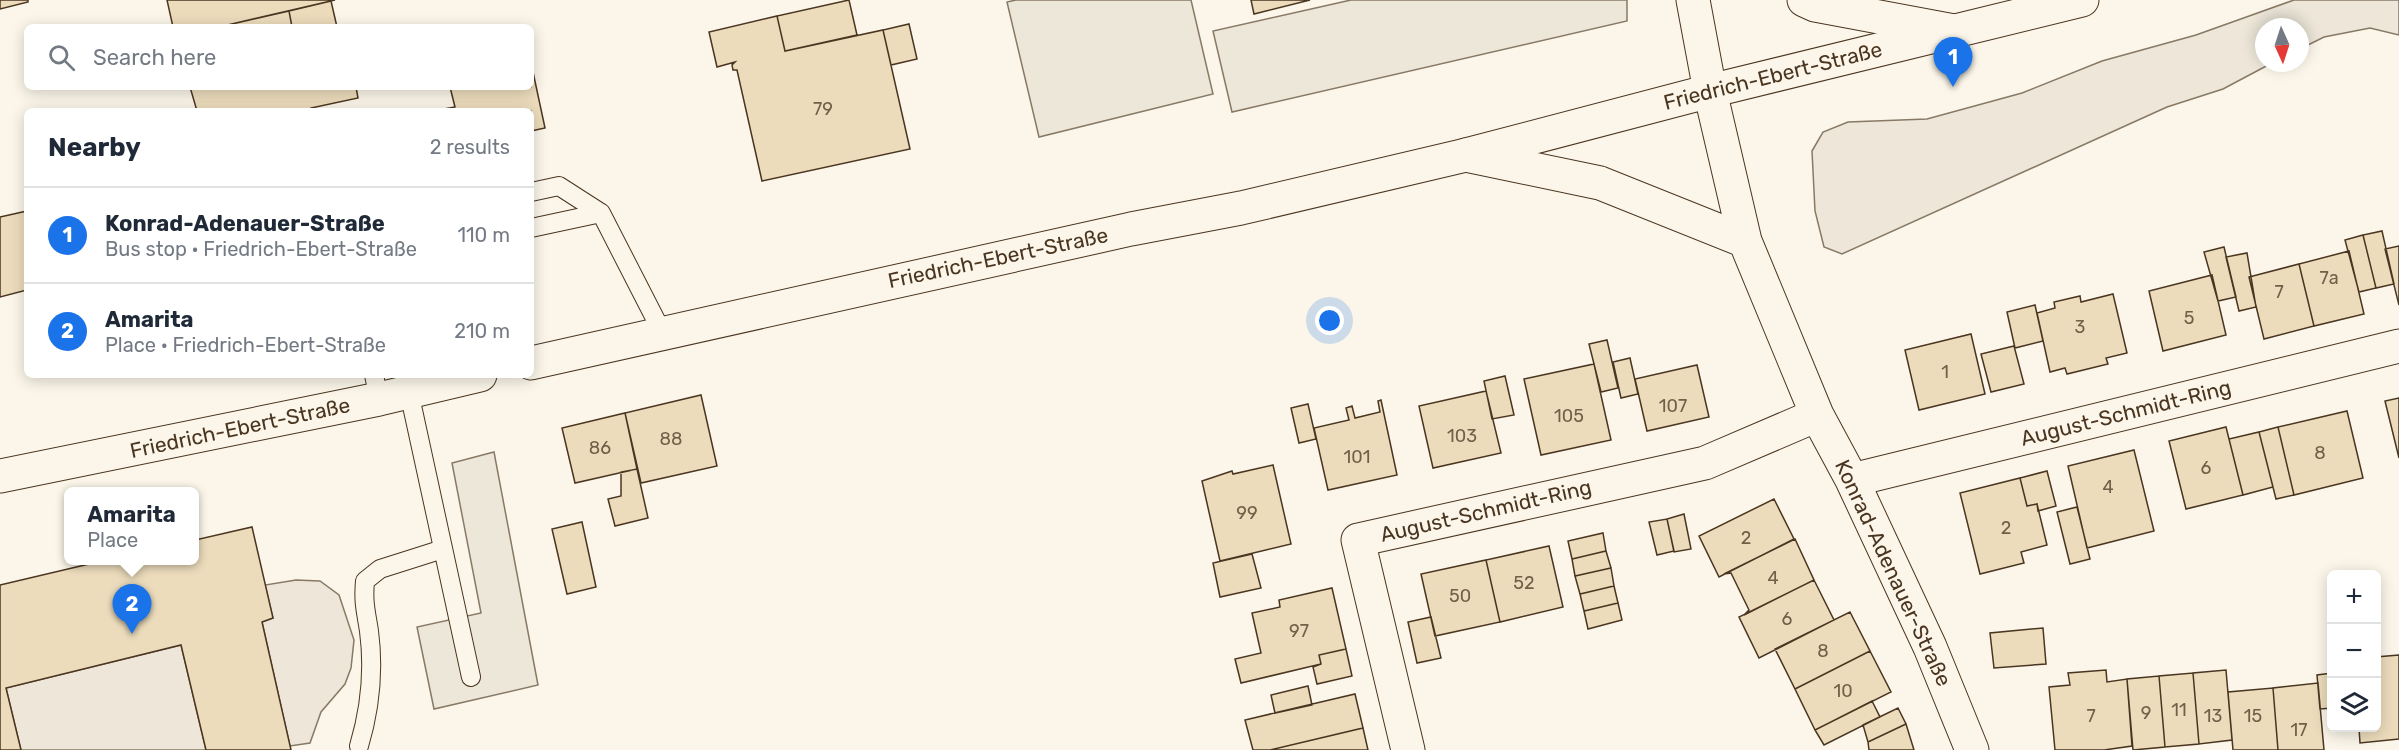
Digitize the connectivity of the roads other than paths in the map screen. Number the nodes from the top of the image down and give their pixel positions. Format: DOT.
graph roads {
  1 [pos="1693,0"];
  2 [pos="1804,0"];
  3 [pos="2082,0"];
  4 [pos="1954,31"];
  5 [pos="1710,91"];
  6 [pos="1466,155"];
  7 [pos="534,191"];
  8 [pos="601,213"];
  9 [pos="534,227"];
  10 [pos="1745,241"];
  11 [pos="662,332"];
  12 [pos="2399,346"];
  13 [pos="534,362"];
  14 [pos="459,378"];
  15 [pos="388,388"];
  16 [pos="1817,415"];
  17 [pos="0,476"];
  18 [pos="1852,480"];
  19 [pos="443,549"];
  20 [pos="471,677"];
  21 [pos="359,746"];
  22 [pos="1408,750"];
  23 [pos="1972,750"];
  1 -- 5 [label="street, Konrad-Adenauer-Straße"];
  2 -- 4 [label="street"];
  3 -- 4 [label="street, Friedrich-Ebert-Straße"];
  4 -- 5 [label="street, Friedrich-Ebert-Straße"];
  5 -- 6 [label="street, Friedrich-Ebert-Straße"];
  5 -- 10 [label="street, Konrad-Adenauer-Straße"];
  6 -- 10 [label="street, Friedrich-Ebert-Straße"];
  6 -- 11 [label="street, Friedrich-Ebert-Straße"];
  7 -- 8 [label="lane"];
  8 -- 9 [label="lane"];
  8 -- 11 [label="lane"];
  10 -- 16 [label="street, Konrad-Adenauer-Straße"];
  11 -- 13 [label="street, Friedrich-Ebert-Straße"];
  12 -- 18 [label="street, August-Schmidt-Ring"];
  14 -- 15 [label="street, Friedrich-Ebert-Straße"];
  15 -- 17 [label="street, Friedrich-Ebert-Straße"];
  15 -- 19 [label="lane"];
  16 -- 18 [label="street, Konrad-Adenauer-Straße"];
  16 -- 22 [label="street, August-Schmidt-Ring"];
  18 -- 23 [label="street, Konrad-Adenauer-Straße"];
  19 -- 20 [label="lane"];
  19 -- 21 [label="lane"];
}
